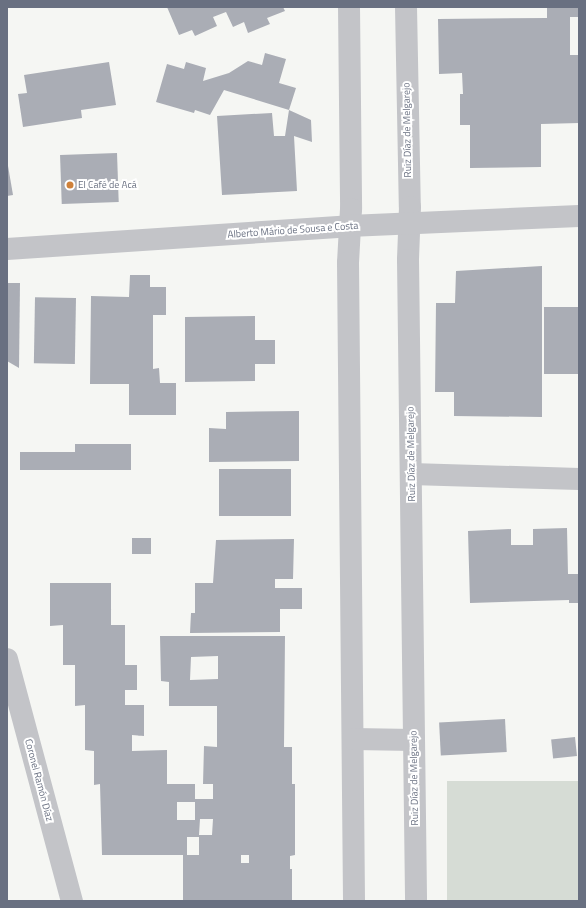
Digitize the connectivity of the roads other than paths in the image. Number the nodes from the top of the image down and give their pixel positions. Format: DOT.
graph roads {
  1 [pos="349,7"];
  2 [pos="406,7"];
  3 [pos="579,216"];
  4 [pos="409,224"];
  5 [pos="349,226"];
  6 [pos="7,249"];
  7 [pos="411,474"];
  8 [pos="579,479"];
  9 [pos="7,659"];
  10 [pos="353,739"];
  11 [pos="414,740"];
  12 [pos="72,901"];
  13 [pos="354,901"];
  14 [pos="416,901"];
  1 -- 5 [label="street"];
  2 -- 4 [label="street, Ruiz Díaz de Melgarejo"];
  3 -- 4 [label="street, Alberto Mário de Sousa e Costa"];
  4 -- 5 [label="street, Alberto Mário de Sousa e Costa"];
  4 -- 7 [label="street, Ruiz Díaz de Melgarejo"];
  5 -- 6 [label="street, Alberto Mário de Sousa e Costa"];
  5 -- 10 [label="street"];
  7 -- 8 [label="street"];
  7 -- 11 [label="street, Ruiz Díaz de Melgarejo"];
  9 -- 12 [label="street, Coronel Ramón Díaz"];
  10 -- 11 [label="street"];
  10 -- 13 [label="street"];
  11 -- 14 [label="street, Ruiz Díaz de Melgarejo"];
}
